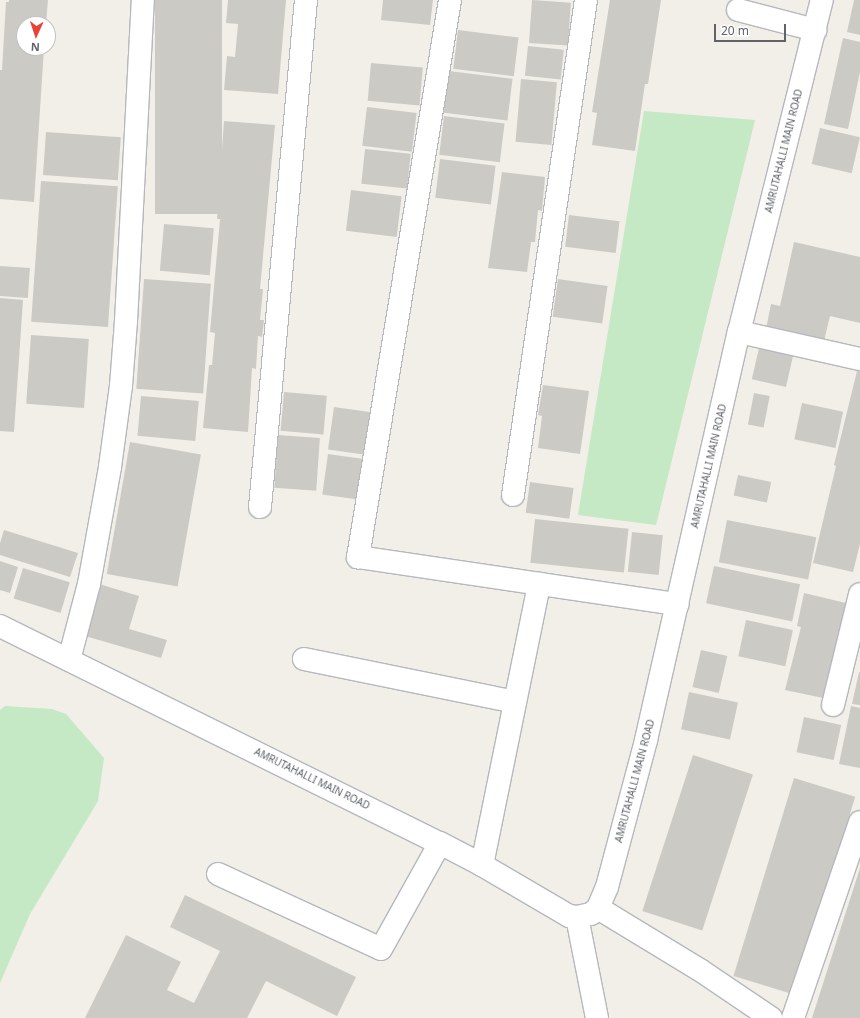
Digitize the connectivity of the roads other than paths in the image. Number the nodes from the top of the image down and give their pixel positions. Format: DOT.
graph roads {
  1 [pos="143,0"];
  2 [pos="306,0"];
  3 [pos="450,0"];
  4 [pos="586,0"];
  5 [pos="822,0"];
  6 [pos="738,10"];
  7 [pos="815,30"];
  8 [pos="739,332"];
  9 [pos="860,359"];
  10 [pos="513,495"];
  11 [pos="260,507"];
  12 [pos="539,584"];
  13 [pos="860,594"];
  14 [pos="678,604"];
  15 [pos="0,626"];
  16 [pos="304,659"];
  17 [pos="69,660"];
  18 [pos="515,702"];
  19 [pos="833,705"];
  20 [pos="860,822"];
  21 [pos="440,843"];
  22 [pos="482,865"];
  23 [pos="218,874"];
  24 [pos="598,908"];
  25 [pos="577,917"];
  26 [pos="598,1018"];
  27 [pos="770,1018"];
  28 [pos="793,1018"];
  1 -- 17 [label="street"];
  2 -- 11 [label="street"];
  3 -- 12 [label="street"];
  4 -- 10 [label="street"];
  5 -- 7 [label="street, AMRUTAHALLI MAIN ROAD"];
  6 -- 7 [label="street"];
  7 -- 8 [label="street, AMRUTAHALLI MAIN ROAD"];
  8 -- 9 [label="street"];
  8 -- 14 [label="street, AMRUTAHALLI MAIN ROAD"];
  12 -- 14 [label="street"];
  12 -- 18 [label="street"];
  13 -- 19 [label="street"];
  14 -- 24 [label="street, AMRUTAHALLI MAIN ROAD"];
  15 -- 17 [label="street, AMRUTAHALLI MAIN ROAD"];
  16 -- 18 [label="street"];
  17 -- 21 [label="street, AMRUTAHALLI MAIN ROAD"];
  18 -- 22 [label="street"];
  20 -- 28 [label="street"];
  21 -- 22 [label="street, AMRUTAHALLI MAIN ROAD"];
  21 -- 23 [label="street"];
  22 -- 25 [label="street, AMRUTAHALLI MAIN ROAD"];
  24 -- 25 [label="street"];
  24 -- 27 [label="street"];
  25 -- 26 [label="street"];
}
